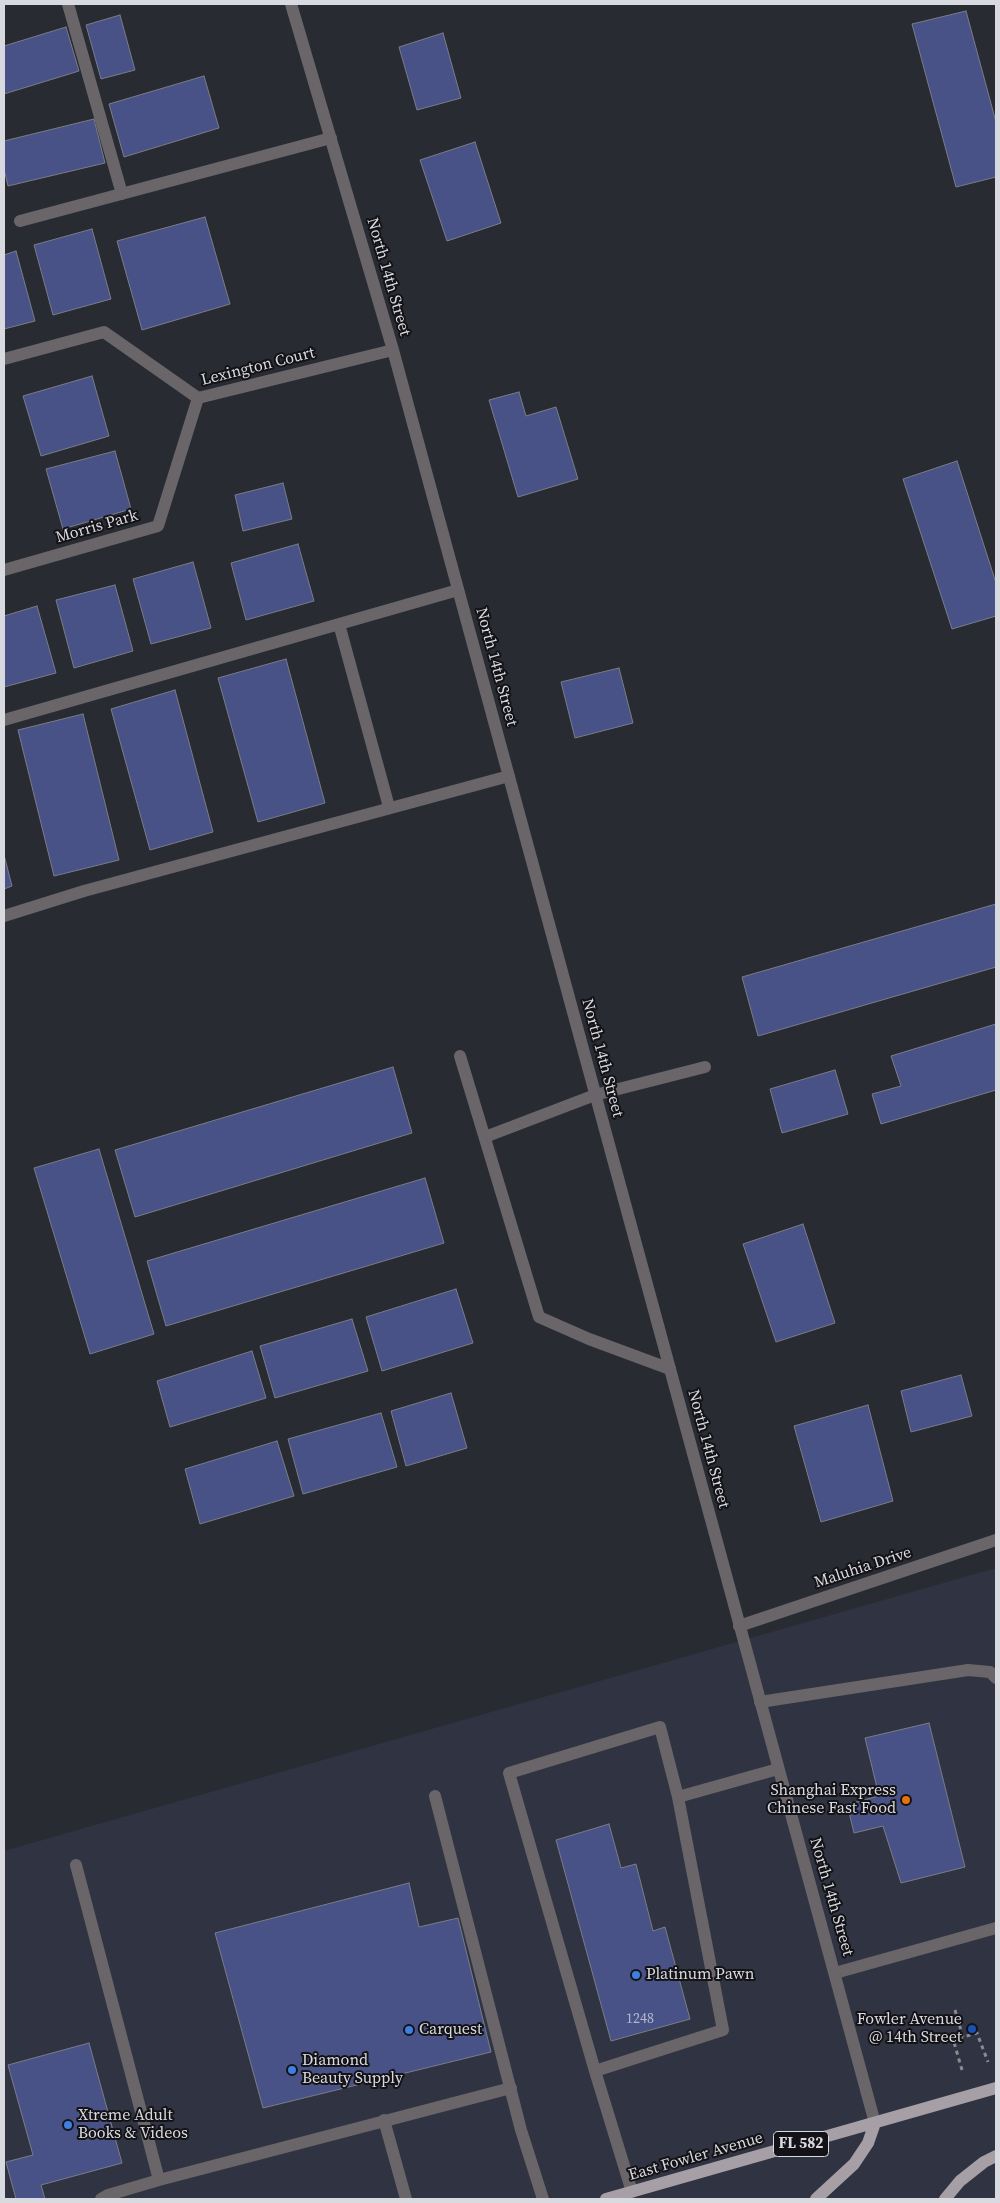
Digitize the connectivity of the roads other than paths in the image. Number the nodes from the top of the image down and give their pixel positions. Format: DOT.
graph roads {
  1 [pos="68,4"];
  2 [pos="291,4"];
  3 [pos="331,138"];
  4 [pos="122,194"];
  5 [pos="20,221"];
  6 [pos="393,350"];
  7 [pos="4,359"];
  8 [pos="198,398"];
  9 [pos="4,570"];
  10 [pos="458,590"];
  11 [pos="339,624"];
  12 [pos="4,720"];
  13 [pos="509,776"];
  14 [pos="389,807"];
  15 [pos="4,916"];
  16 [pos="460,1056"];
  17 [pos="705,1067"];
  18 [pos="595,1096"];
  19 [pos="485,1137"];
  20 [pos="670,1370"];
  21 [pos="996,1540"];
  22 [pos="739,1626"];
  23 [pos="996,1678"];
  24 [pos="760,1702"];
  25 [pos="778,1768"];
  26 [pos="435,1796"];
  27 [pos="678,1796"];
  28 [pos="76,1865"];
  29 [pos="996,1928"];
  30 [pos="835,1973"];
  31 [pos="595,2071"];
  32 [pos="511,2088"];
  33 [pos="996,2088"];
  34 [pos="384,2120"];
  35 [pos="875,2123"];
  36 [pos="996,2156"];
  37 [pos="159,2180"];
  38 [pos="632,2192"];
  39 [pos="101,2199"];
  40 [pos="406,2199"];
  41 [pos="543,2199"];
  42 [pos="606,2199"];
  43 [pos="816,2199"];
  44 [pos="945,2199"];
  1 -- 4 [label="street"];
  2 -- 3 [label="street, North 14th Street"];
  3 -- 4 [label="street"];
  3 -- 6 [label="street, North 14th Street"];
  4 -- 5 [label="street"];
  6 -- 8 [label="street, Lexington Court"];
  6 -- 10 [label="street, North 14th Street"];
  7 -- 8 [label="street, Lexington Court"];
  8 -- 9 [label="street, Morris Park"];
  10 -- 11 [label="street"];
  10 -- 13 [label="street, North 14th Street"];
  11 -- 12 [label="street"];
  11 -- 14 [label="street"];
  13 -- 14 [label="street"];
  13 -- 18 [label="street, North 14th Street"];
  14 -- 15 [label="street"];
  16 -- 19 [label="street"];
  17 -- 18 [label="street"];
  18 -- 19 [label="street"];
  18 -- 20 [label="street, North 14th Street"];
  19 -- 20 [label="street"];
  20 -- 22 [label="street, North 14th Street"];
  21 -- 22 [label="street, Maluhia Drive"];
  22 -- 24 [label="street, North 14th Street"];
  23 -- 24 [label="street"];
  24 -- 25 [label="street, North 14th Street"];
  25 -- 27 [label="street"];
  25 -- 30 [label="street, North 14th Street"];
  26 -- 32 [label="street"];
  27 -- 31 [label="street"];
  27 -- 31 [label="street"];
  28 -- 37 [label="street"];
  29 -- 30 [label="street"];
  30 -- 35 [label="street, North 14th Street"];
  31 -- 38 [label="street"];
  32 -- 34 [label="street"];
  32 -- 41 [label="street"];
  33 -- 35 [label="main road, East Fowler Avenue / FL 582"];
  34 -- 37 [label="street"];
  34 -- 40 [label="street"];
  35 -- 38 [label="main road, East Fowler Avenue / FL 582"];
  35 -- 43 [label="main road"];
  36 -- 44 [label="main road"];
  37 -- 39 [label="street"];
  38 -- 42 [label="main road, East Fowler Avenue / FL 582"];
}
